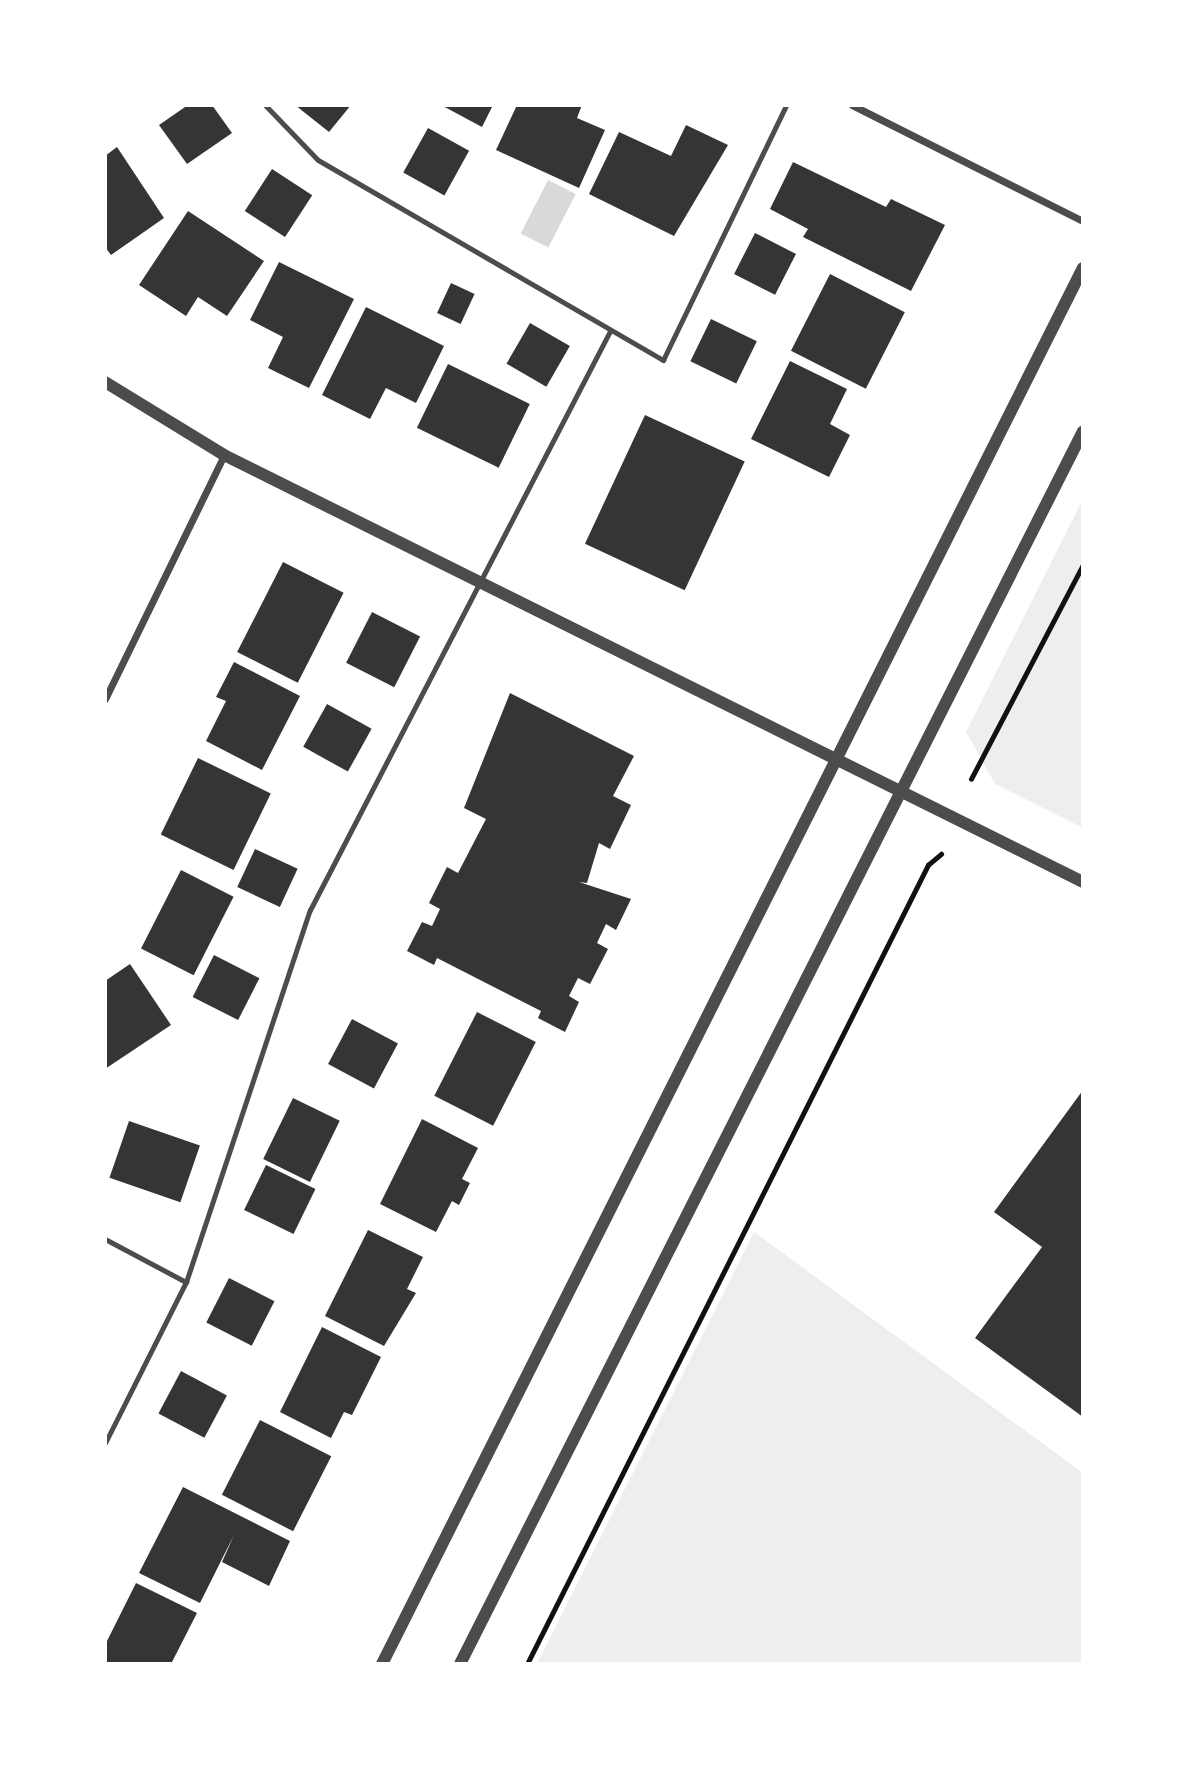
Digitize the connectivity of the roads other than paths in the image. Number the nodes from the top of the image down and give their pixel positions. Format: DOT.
graph roads {
  1 [pos="265,105"];
  2 [pos="786,105"];
  3 [pos="852,105"];
  4 [pos="1083,221"];
  5 [pos="1083,268"];
  6 [pos="610,331"];
  7 [pos="105,382"];
  8 [pos="1083,431"];
  9 [pos="224,455"];
  10 [pos="484,584"];
  11 [pos="105,699"];
  12 [pos="838,758"];
  13 [pos="901,791"];
  14 [pos="1083,882"];
  15 [pos="105,1239"];
  16 [pos="186,1282"];
  17 [pos="105,1443"];
  18 [pos="382,1664"];
  19 [pos="460,1664"];
  1 -- 6 [label="lane"];
  2 -- 6 [label="lane"];
  3 -- 4 [label="street"];
  5 -- 12 [label="street"];
  6 -- 10 [label="lane"];
  7 -- 9 [label="street"];
  8 -- 13 [label="street"];
  9 -- 10 [label="street"];
  9 -- 11 [label="street"];
  10 -- 12 [label="street"];
  10 -- 16 [label="lane"];
  12 -- 13 [label="street"];
  12 -- 18 [label="street"];
  13 -- 14 [label="street"];
  13 -- 19 [label="street"];
  15 -- 16 [label="lane"];
  16 -- 17 [label="lane"];
}
